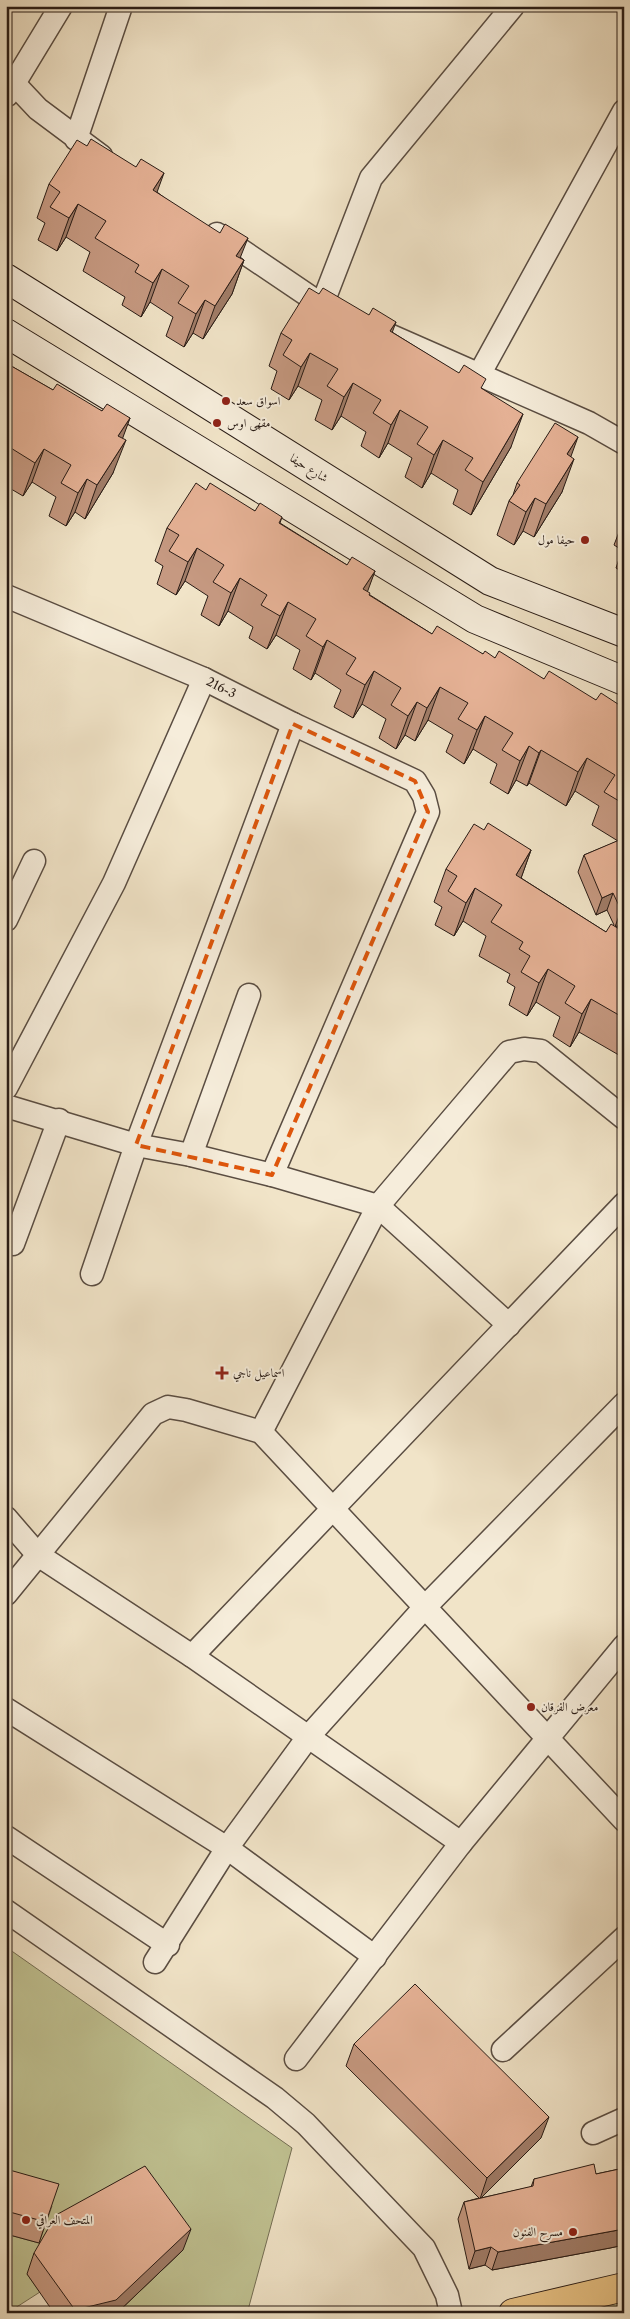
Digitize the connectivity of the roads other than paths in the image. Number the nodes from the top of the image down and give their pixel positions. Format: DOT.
graph roads {
  1 [pos="61,6"];
  2 [pos="121,6"];
  3 [pos="513,6"];
  4 [pos="9,85"];
  5 [pos="621,123"];
  6 [pos="76,139"];
  7 [pos="117,167"];
  8 [pos="199,222"];
  9 [pos="12,284"];
  10 [pos="322,305"];
  11 [pos="6,333"];
  12 [pos="478,375"];
  13 [pos="624,444"];
  14 [pos="6,596"];
  15 [pos="624,633"];
  16 [pos="204,679"];
  17 [pos="624,681"];
  18 [pos="294,724"];
  19 [pos="34,861"];
  20 [pos="6,920"];
  21 [pos="249,995"];
  22 [pos="6,1088"];
  23 [pos="6,1106"];
  24 [pos="624,1118"];
  25 [pos="59,1120"];
  26 [pos="136,1145"];
  27 [pos="191,1155"];
  28 [pos="272,1175"];
  29 [pos="624,1204"];
  30 [pos="378,1206"];
  31 [pos="13,1244"];
  32 [pos="92,1274"];
  33 [pos="509,1325"];
  34 [pos="624,1404"];
  35 [pos="262,1432"];
  36 [pos="333,1509"];
  37 [pos="6,1518"];
  38 [pos="38,1555"];
  39 [pos="6,1594"];
  40 [pos="425,1607"];
  41 [pos="624,1646"];
  42 [pos="192,1656"];
  43 [pos="6,1709"];
  44 [pos="308,1737"];
  45 [pos="548,1739"];
  46 [pos="624,1820"];
  47 [pos="6,1837"];
  48 [pos="461,1843"];
  49 [pos="227,1848"];
  50 [pos="6,1911"];
  51 [pos="624,1938"];
  52 [pos="375,1957"];
  53 [pos="503,2050"];
  54 [pos="296,2059"];
  55 [pos="624,2119"];
  56 [pos="593,2133"];
  57 [pos="624,2287"];
  58 [pos="451,2313"];
  59 [pos="513,2313"];
  1 -- 4 [label="street"];
  2 -- 6 [label="street"];
  3 -- 10 [label="street"];
  4 -- 6 [label="street"];
  5 -- 12 [label="street"];
  6 -- 7 [label="street"];
  8 -- 10 [label="street"];
  9 -- 15 [label="main road, شارع حيفا"];
  10 -- 12 [label="street"];
  11 -- 17 [label="main road"];
  12 -- 13 [label="street"];
  14 -- 16 [label="street, 216-3"];
  16 -- 18 [label="street, 216-3"];
  16 -- 22 [label="street"];
  18 -- 26 [label="street"];
  18 -- 28 [label="street, 216-3"];
  19 -- 20 [label="street"];
  21 -- 27 [label="street"];
  23 -- 25 [label="street"];
  24 -- 30 [label="street"];
  25 -- 26 [label="street"];
  25 -- 31 [label="street"];
  26 -- 27 [label="street"];
  26 -- 32 [label="street"];
  27 -- 28 [label="street"];
  28 -- 30 [label="street"];
  29 -- 33 [label="street"];
  30 -- 33 [label="street"];
  30 -- 35 [label="street"];
  33 -- 36 [label="street"];
  34 -- 40 [label="street"];
  35 -- 36 [label="street"];
  35 -- 38 [label="street"];
  36 -- 40 [label="street"];
  36 -- 42 [label="street"];
  37 -- 38 [label="street"];
  38 -- 39 [label="street"];
  38 -- 42 [label="street"];
  40 -- 44 [label="street"];
  40 -- 45 [label="street"];
  41 -- 45 [label="street"];
  42 -- 44 [label="street"];
  43 -- 49 [label="street"];
  44 -- 48 [label="street"];
  44 -- 49 [label="street"];
  45 -- 46 [label="street"];
  45 -- 48 [label="street"];
  47 -- 49 [label="street"];
  48 -- 52 [label="street"];
  49 -- 52 [label="street"];
  50 -- 58 [label="street"];
  51 -- 53 [label="street"];
  52 -- 54 [label="street"];
  55 -- 56 [label="street"];
  57 -- 59 [label="main road"];
}
